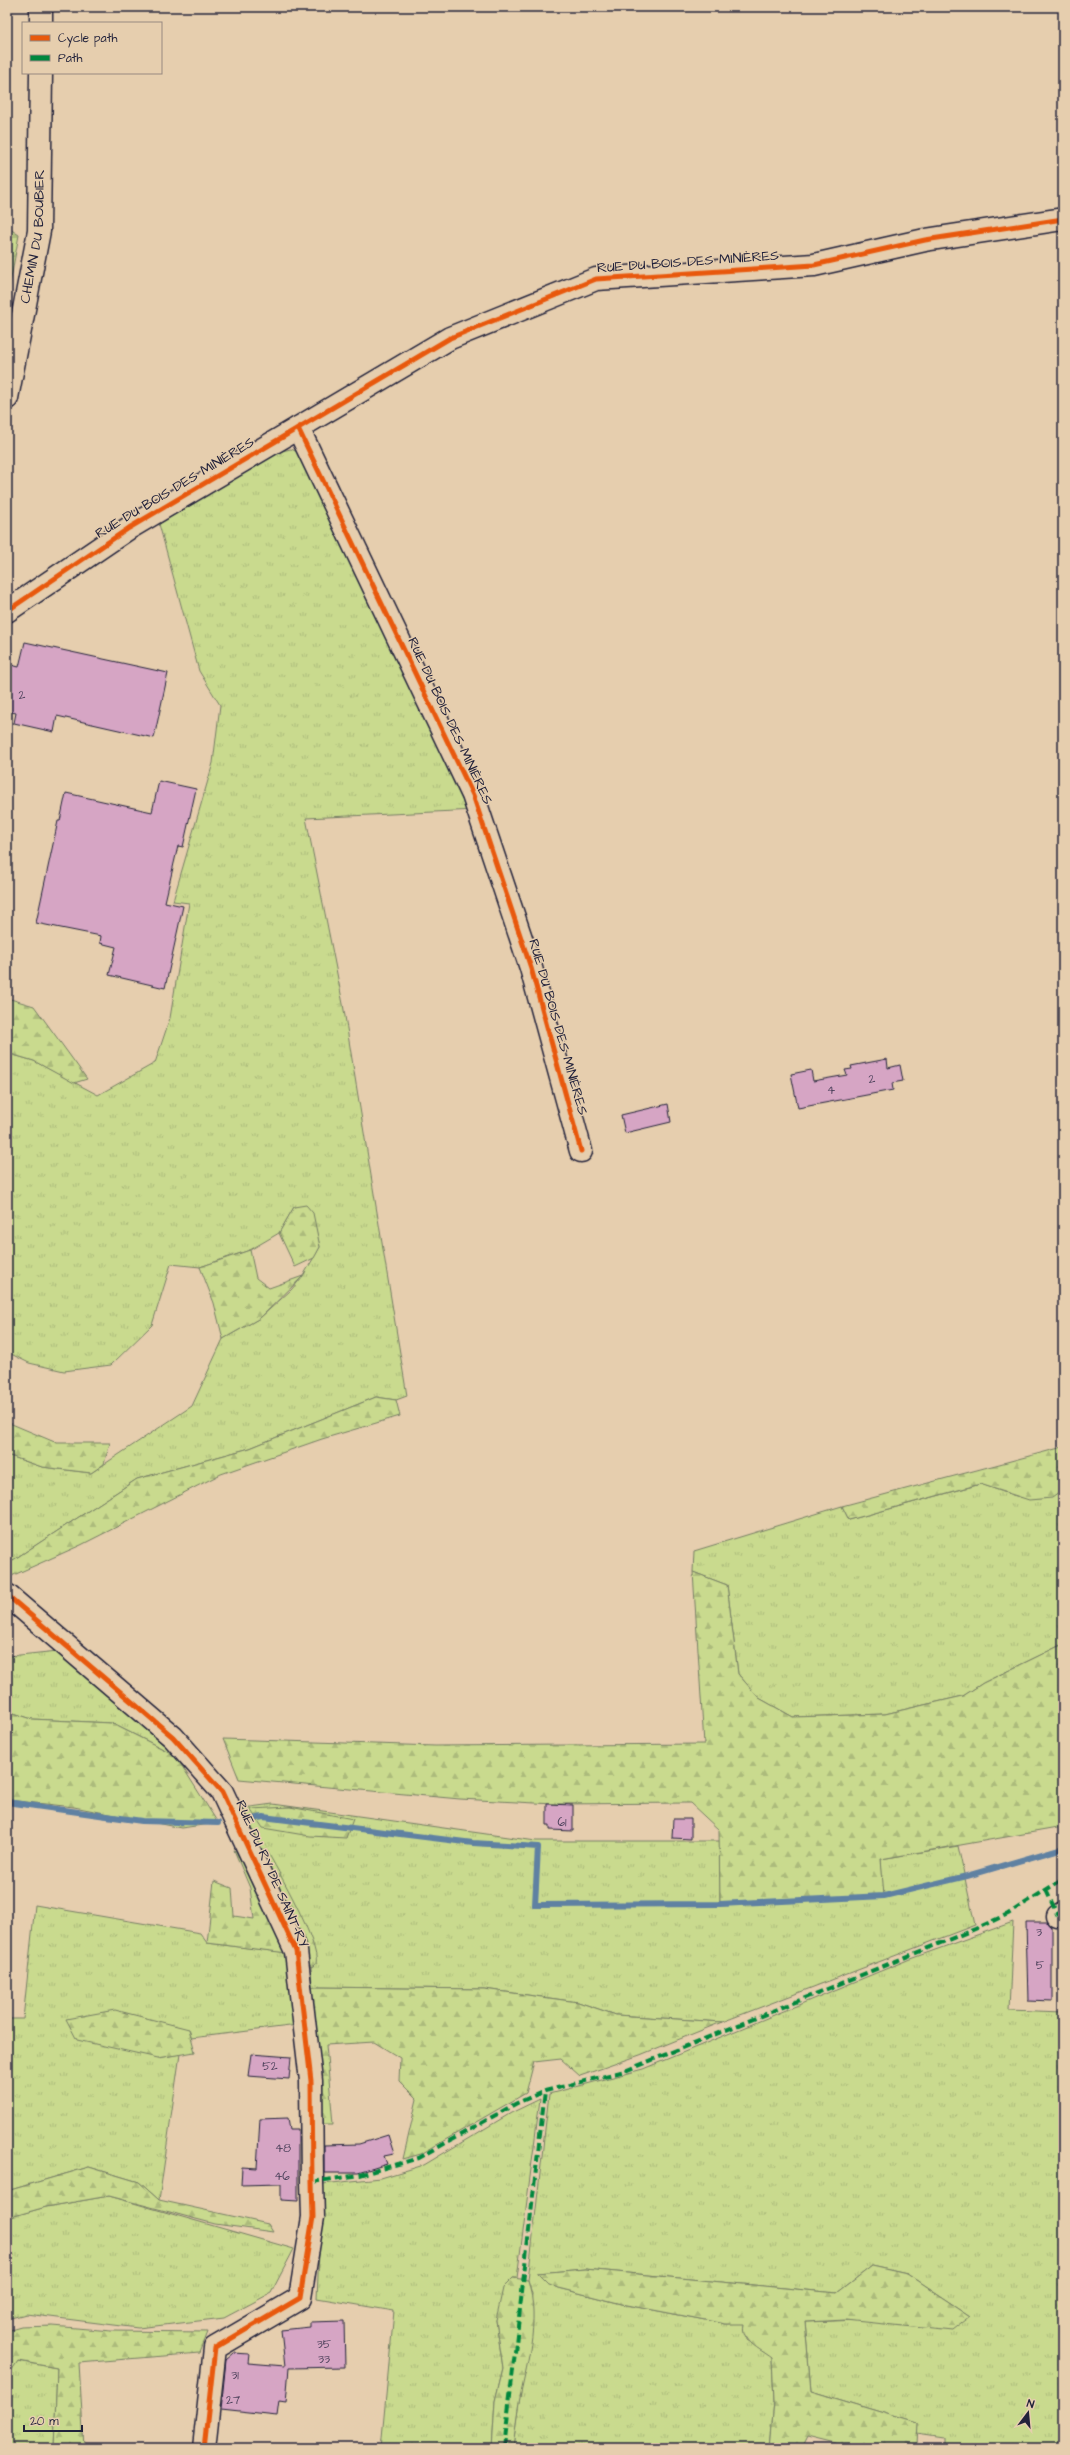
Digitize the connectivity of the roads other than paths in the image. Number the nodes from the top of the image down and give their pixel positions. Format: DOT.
graph roads {
  1 [pos="41,7"];
  2 [pos="41,22"];
  3 [pos="40,74"];
  4 [pos="1063,219"];
  5 [pos="7,398"];
  6 [pos="298,428"];
  7 [pos="7,611"];
  8 [pos="581,1151"];
  9 [pos="7,1595"];
  10 [pos="204,2448"];
  1 -- 2 [label="street"];
  3 -- 5 [label="street, CHEMIN DU BOUBIER"];
  4 -- 6 [label="street, RUE DU BOIS DES MINIÈRES"];
  6 -- 7 [label="street, RUE DU BOIS DES MINIÈRES"];
  6 -- 8 [label="street, RUE DU BOIS DES MINIÈRES"];
  9 -- 10 [label="street, RUE DU RY DE SAINT-RY"];
}
